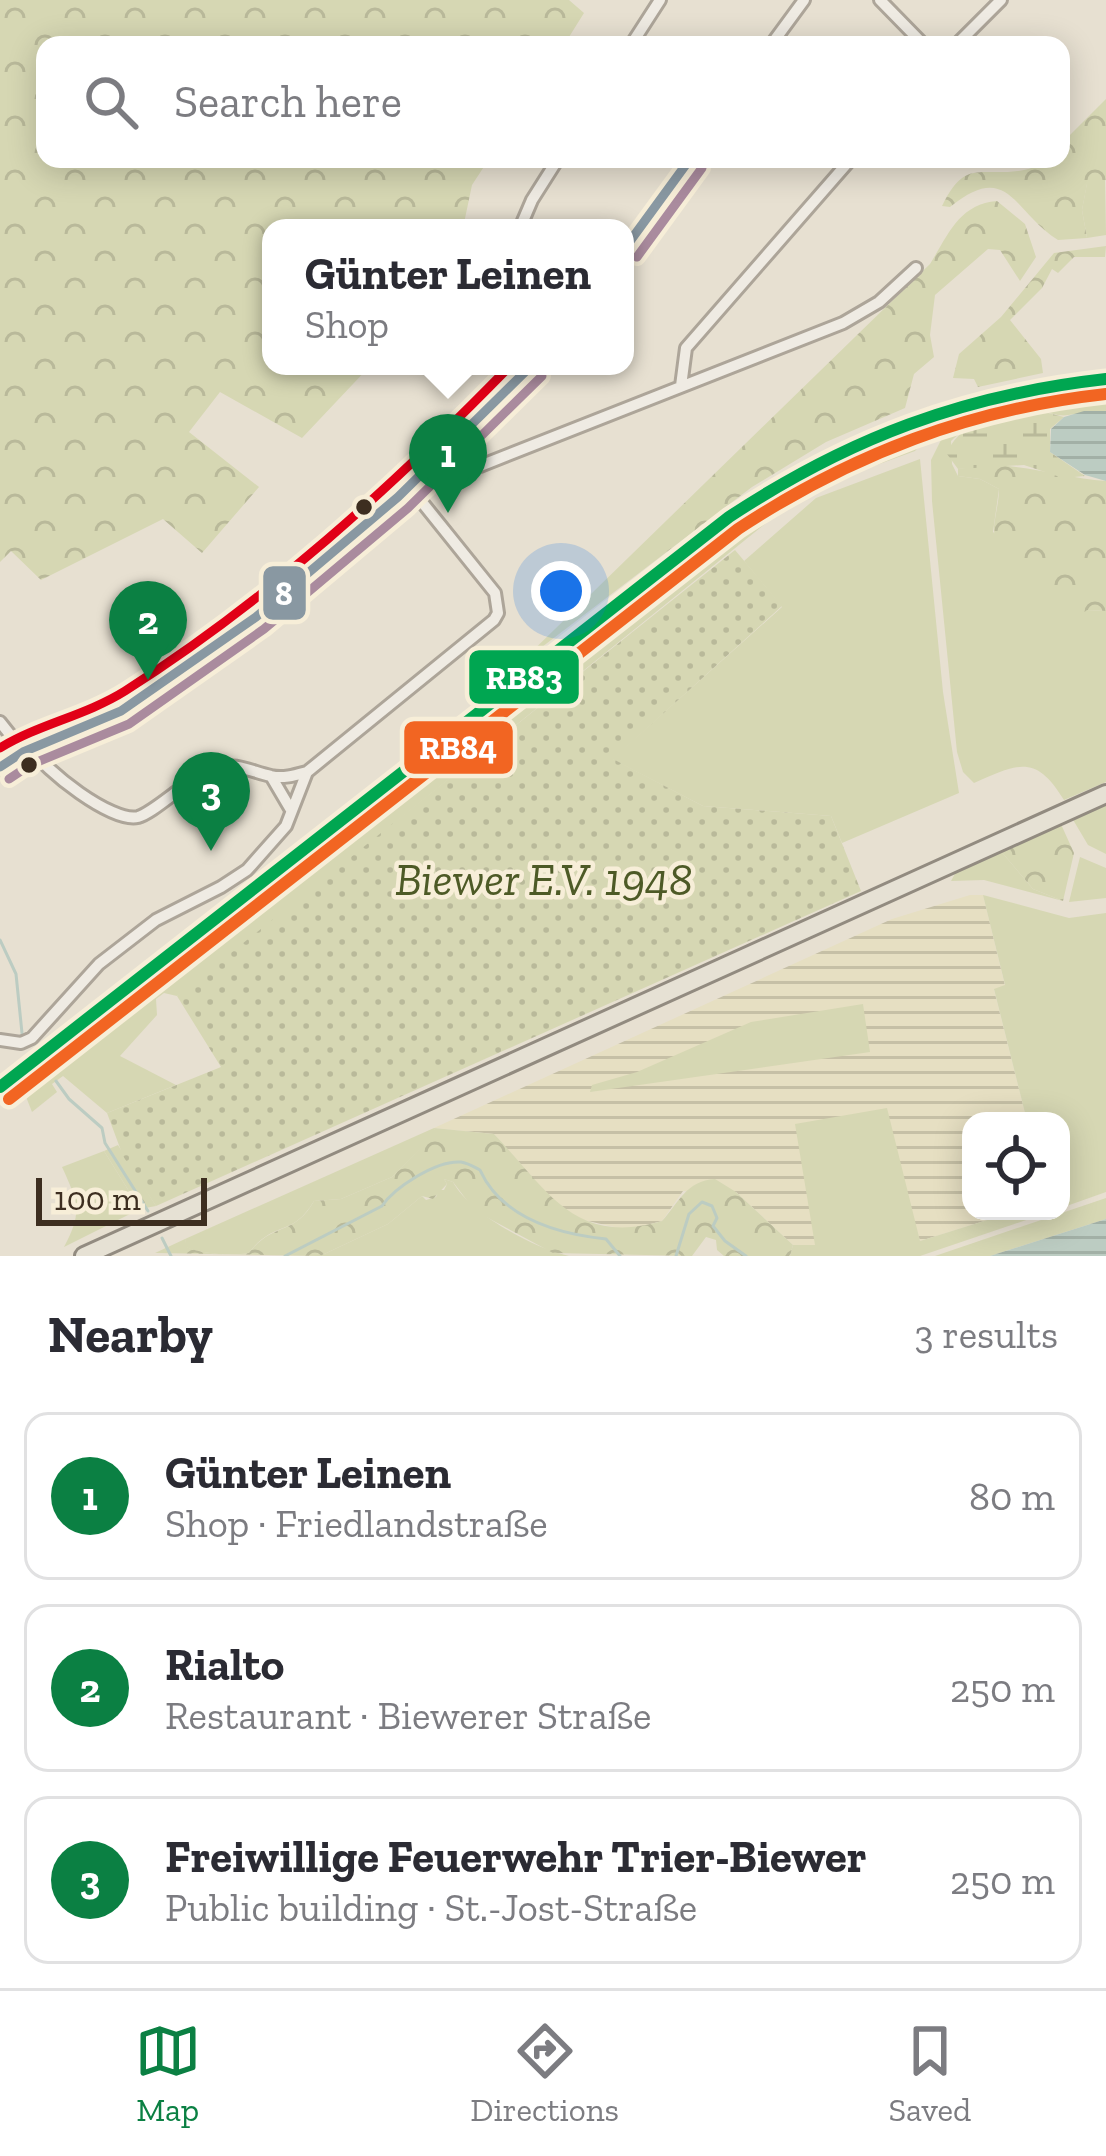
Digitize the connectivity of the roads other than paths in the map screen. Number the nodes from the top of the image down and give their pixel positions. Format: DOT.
graph roads {
  1 [pos="660,0"];
  2 [pos="804,0"];
  3 [pos="880,0"];
  4 [pos="1001,0"];
  5 [pos="637,36"];
  6 [pos="778,36"];
  7 [pos="915,36"];
  8 [pos="965,36"];
  9 [pos="552,168"];
  10 [pos="683,168"];
  11 [pos="843,168"];
  12 [pos="524,219"];
  13 [pos="634,236"];
  14 [pos="916,268"];
  15 [pos="522,375"];
  16 [pos="681,386"];
  17 [pos="447,454"];
  18 [pos="409,486"];
  19 [pos="0,722"];
  20 [pos="27,750"];
  21 [pos="0,767"];
  22 [pos="308,772"];
  23 [pos="271,776"];
  24 [pos="1106,794"];
  25 [pos="291,810"];
  26 [pos="0,1040"];
  27 [pos="83,1256"];
  1 -- 5 [label="street"];
  2 -- 6 [label="street"];
  3 -- 7 [label="street"];
  4 -- 8 [label="street"];
  9 -- 12 [label="street"];
  10 -- 13 [label="street"];
  11 -- 16 [label="street"];
  14 -- 16 [label="street"];
  15 -- 17 [label="street"];
  16 -- 17 [label="street"];
  17 -- 18 [label="street"];
  18 -- 20 [label="street"];
  18 -- 22 [label="street"];
  19 -- 20 [label="street"];
  20 -- 21 [label="street"];
  20 -- 23 [label="street"];
  22 -- 23 [label="street"];
  22 -- 25 [label="street"];
  23 -- 25 [label="street"];
  24 -- 27 [label="main road"];
  25 -- 26 [label="street"];
}
